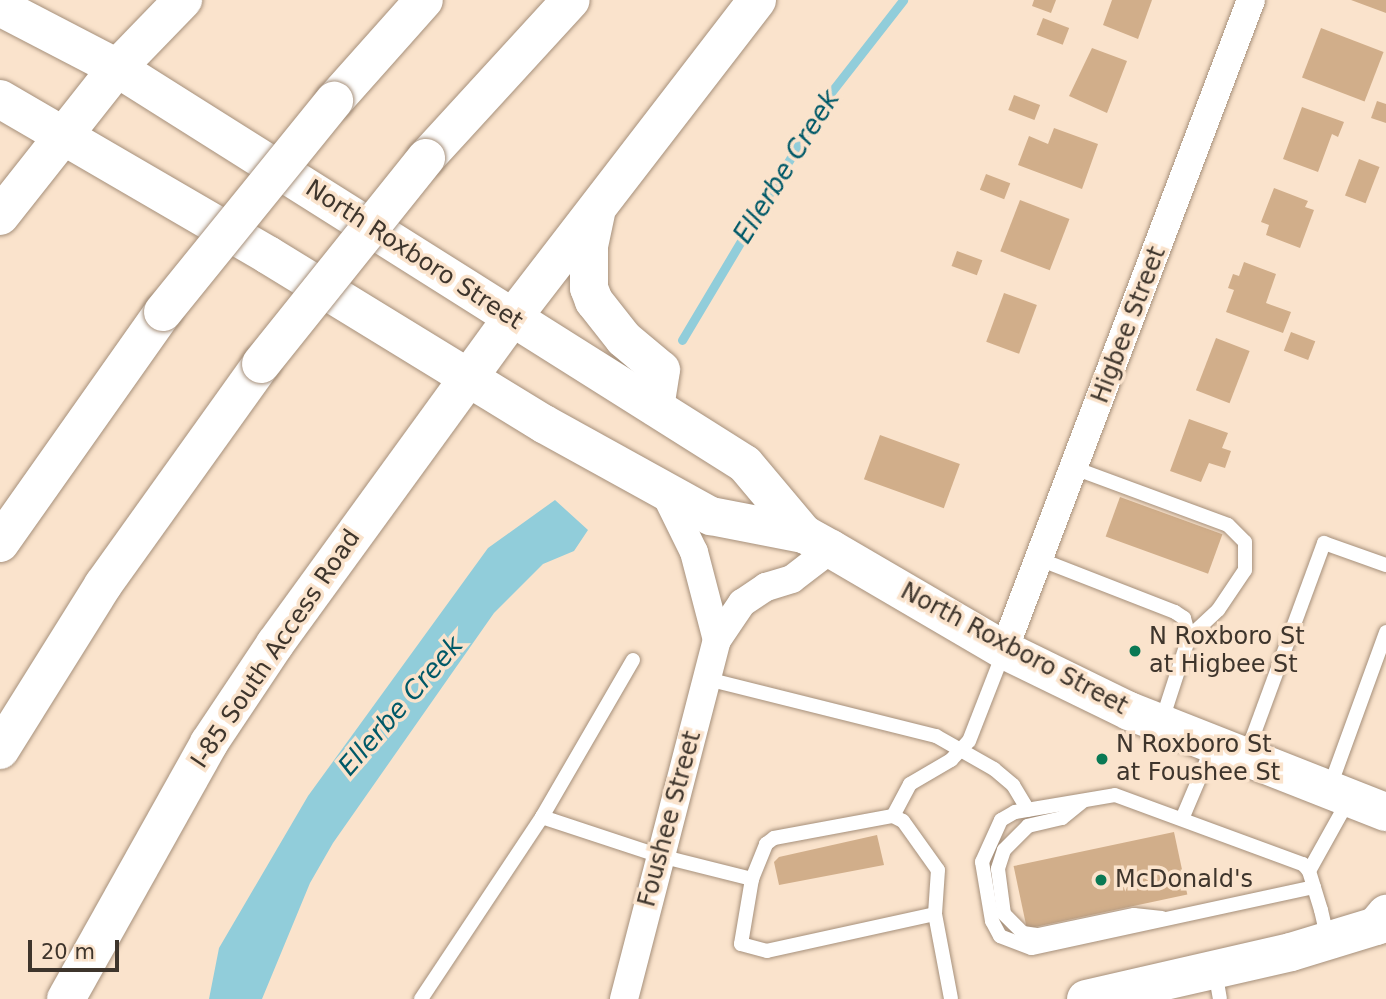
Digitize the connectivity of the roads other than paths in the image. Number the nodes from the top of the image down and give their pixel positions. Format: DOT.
graph roads {
  1 [pos="183,0"];
  2 [pos="424,0"];
  3 [pos="571,0"];
  4 [pos="757,0"];
  5 [pos="1251,0"];
  6 [pos="0,7"];
  7 [pos="117,68"];
  8 [pos="0,99"];
  9 [pos="62,136"];
  10 [pos="596,213"];
  11 [pos="0,216"];
  12 [pos="513,317"];
  13 [pos="467,378"];
  14 [pos="655,407"];
  15 [pos="1074,468"];
  16 [pos="662,487"];
  17 [pos="818,542"];
  18 [pos="0,543"];
  19 [pos="1039,559"];
  20 [pos="1386,565"];
  21 [pos="1386,632"];
  22 [pos="1189,637"];
  23 [pos="717,640"];
  24 [pos="1004,650"];
  25 [pos="633,660"];
  26 [pos="707,679"];
  27 [pos="1160,724"];
  28 [pos="0,750"];
  29 [pos="963,750"];
  30 [pos="1229,752"];
  31 [pos="1339,794"];
  32 [pos="1084,800"];
  33 [pos="1028,810"];
  34 [pos="1386,812"];
  35 [pos="893,816"];
  36 [pos="542,817"];
  37 [pos="1182,819"];
  38 [pos="660,856"];
  39 [pos="1309,871"];
  40 [pos="751,879"];
  41 [pos="1314,887"];
  42 [pos="936,914"];
  43 [pos="1171,919"];
  44 [pos="1384,923"];
  45 [pos="1328,941"];
  46 [pos="1217,984"];
  47 [pos="1139,993"];
  48 [pos="66,999"];
  49 [pos="421,999"];
  50 [pos="624,999"];
  51 [pos="951,999"];
  52 [pos="1086,999"];
  1 -- 7 [label="main road"];
  2 -- 18 [label="main road, bridge"];
  3 -- 28 [label="main road, bridge"];
  4 -- 10 [label="main road, I-85 South Access Road"];
  5 -- 15 [label="street, Higbee Street"];
  6 -- 7 [label="main road, North Roxboro Street"];
  7 -- 9 [label="main road"];
  7 -- 12 [label="main road, North Roxboro Street"];
  8 -- 9 [label="main road, North Roxboro Street"];
  9 -- 11 [label="main road"];
  9 -- 13 [label="main road, North Roxboro Street"];
  10 -- 12 [label="main road, I-85 South Access Road"];
  10 -- 14 [label="main road"];
  12 -- 13 [label="main road, I-85 South Access Road"];
  12 -- 14 [label="main road, North Roxboro Street"];
  13 -- 16 [label="main road, North Roxboro Street"];
  13 -- 48 [label="main road, I-85 South Access Road"];
  14 -- 17 [label="main road, North Roxboro Street"];
  15 -- 19 [label="street, Higbee Street"];
  15 -- 22 [label="lane"];
  16 -- 17 [label="main road, North Roxboro Street"];
  16 -- 23 [label="street, Foushee Street"];
  17 -- 23 [label="street, Foushee Street"];
  17 -- 24 [label="main road, North Roxboro Street"];
  19 -- 22 [label="lane"];
  19 -- 24 [label="street, Higbee Street"];
  20 -- 30 [label="lane"];
  21 -- 31 [label="lane"];
  22 -- 27 [label="lane"];
  23 -- 26 [label="street, Foushee Street"];
  24 -- 27 [label="main road, North Roxboro Street"];
  24 -- 29 [label="lane"];
  25 -- 36 [label="lane"];
  26 -- 29 [label="lane"];
  26 -- 38 [label="street, Foushee Street"];
  27 -- 30 [label="main road, North Roxboro Street"];
  29 -- 33 [label="lane"];
  29 -- 35 [label="lane"];
  30 -- 31 [label="main road, North Roxboro Street"];
  30 -- 37 [label="lane"];
  31 -- 34 [label="main road, North Roxboro Street"];
  31 -- 39 [label="lane"];
  32 -- 33 [label="lane"];
  32 -- 37 [label="lane"];
  32 -- 43 [label="lane"];
  33 -- 43 [label="lane"];
  35 -- 40 [label="lane"];
  35 -- 42 [label="lane"];
  36 -- 38 [label="lane"];
  36 -- 49 [label="lane"];
  37 -- 39 [label="lane"];
  38 -- 40 [label="lane"];
  38 -- 50 [label="street, Foushee Street"];
  39 -- 41 [label="lane"];
  40 -- 42 [label="lane"];
  41 -- 43 [label="lane"];
  41 -- 45 [label="lane"];
  42 -- 51 [label="lane"];
  44 -- 45 [label="main road"];
  45 -- 46 [label="main road"];
  46 -- 47 [label="main road"];
  47 -- 52 [label="main road"];
}
